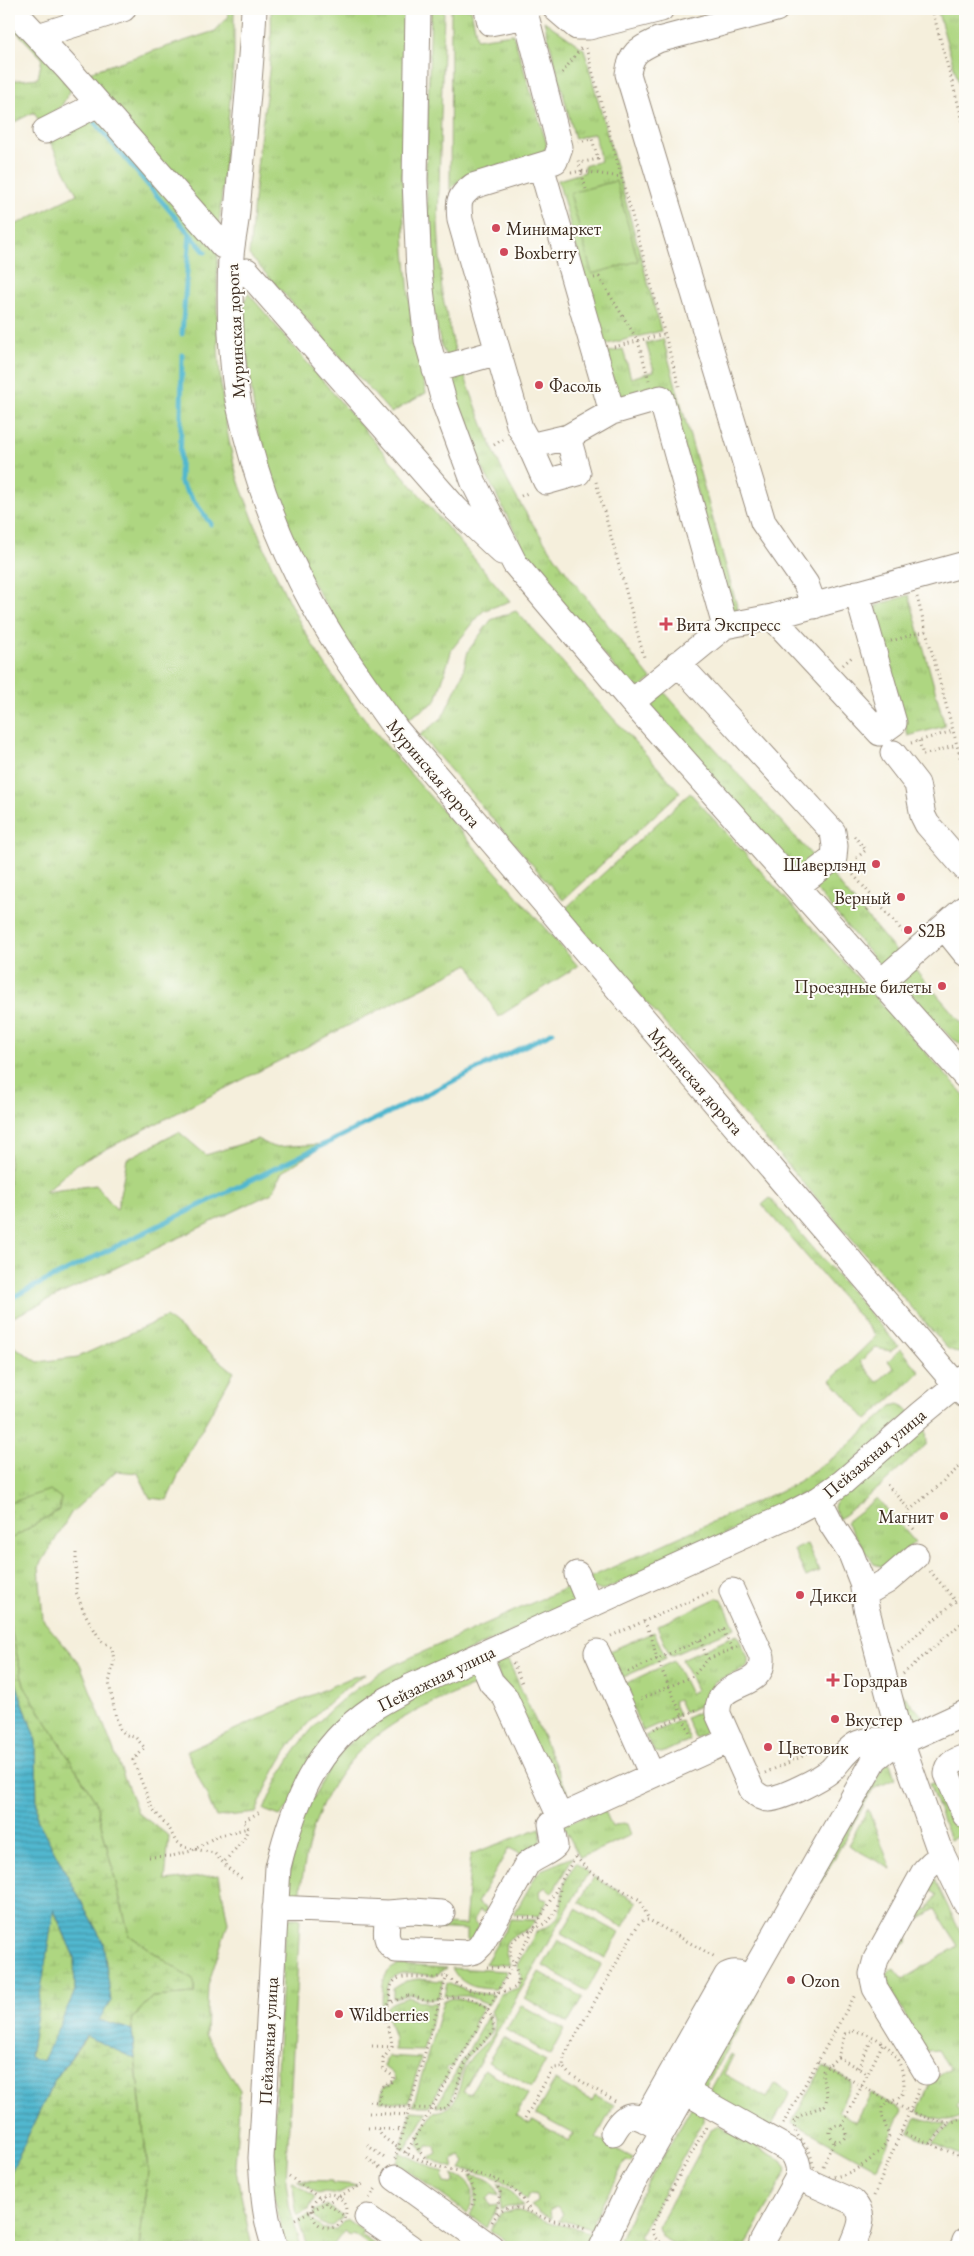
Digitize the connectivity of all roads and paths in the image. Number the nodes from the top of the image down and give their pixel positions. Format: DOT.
graph roads {
  1 [pos="12,9"];
  2 [pos="123,9"];
  3 [pos="254,9"];
  4 [pos="418,9"];
  5 [pos="487,9"];
  6 [pos="556,9"];
  7 [pos="660,9"];
  8 [pos="776,9"];
  9 [pos="932,9"];
  10 [pos="38,36"];
  11 [pos="557,80"];
  12 [pos="98,104"];
  13 [pos="965,129"];
  14 [pos="45,131"];
  15 [pos="574,144"];
  16 [pos="579,163"];
  17 [pos="541,166"];
  18 [pos="621,177"];
  19 [pos="586,189"];
  20 [pos="223,246"];
  21 [pos="247,271"];
  22 [pos="599,277"];
  23 [pos="664,334"];
  24 [pos="638,341"];
  25 [pos="498,352"];
  26 [pos="595,352"];
  27 [pos="435,370"];
  28 [pos="680,390"];
  29 [pos="654,400"];
  30 [pos="612,412"];
  31 [pos="568,437"];
  32 [pos="530,446"];
  33 [pos="594,473"];
  34 [pos="515,564"];
  35 [pos="965,564"];
  36 [pos="912,578"];
  37 [pos="857,593"];
  38 [pos="814,606"];
  39 [pos="772,617"];
  40 [pos="725,626"];
  41 [pos="644,657"];
  42 [pos="678,663"];
  43 [pos="632,702"];
  44 [pos="953,731"];
  45 [pos="919,741"];
  46 [pos="957,745"];
  47 [pos="893,753"];
  48 [pos="965,775"];
  49 [pos="853,835"];
  50 [pos="853,861"];
  51 [pos="846,867"];
  52 [pos="965,868"];
  53 [pos="797,886"];
  54 [pos="876,901"];
  55 [pos="965,908"];
  56 [pos="867,910"];
  57 [pos="944,928"];
  58 [pos="906,935"];
  59 [pos="965,953"];
  60 [pos="882,981"];
  61 [pos="965,1076"];
  62 [pos="962,1386"];
  63 [pos="965,1462"];
  64 [pos="887,1485"];
  65 [pos="820,1498"];
  66 [pos="910,1510"];
  67 [pos="914,1529"];
  68 [pos="76,1553"];
  69 [pos="916,1556"];
  70 [pos="578,1574"];
  71 [pos="724,1590"];
  72 [pos="965,1593"];
  73 [pos="864,1594"];
  74 [pos="956,1601"];
  75 [pos="590,1605"];
  76 [pos="965,1620"];
  77 [pos="644,1621"];
  78 [pos="738,1634"];
  79 [pos="700,1640"];
  80 [pos="600,1646"];
  81 [pos="480,1656"];
  82 [pos="658,1659"];
  83 [pos="708,1659"];
  84 [pos="892,1671"];
  85 [pos="609,1681"];
  86 [pos="669,1686"];
  87 [pos="717,1705"];
  88 [pos="622,1708"];
  89 [pos="965,1713"];
  90 [pos="682,1716"];
  91 [pos="635,1738"];
  92 [pos="730,1740"];
  93 [pos="859,1742"];
  94 [pos="901,1742"];
  95 [pos="699,1754"];
  96 [pos="965,1757"];
  97 [pos="652,1775"];
  98 [pos="745,1775"];
  99 [pos="260,1812"];
  100 [pos="965,1815"];
  101 [pos="560,1817"];
  102 [pos="248,1828"];
  103 [pos="196,1849"];
  104 [pos="565,1852"];
  105 [pos="943,1857"];
  106 [pos="150,1858"];
  107 [pos="225,1861"];
  108 [pos="244,1880"];
  109 [pos="965,1902"];
  110 [pos="275,1908"];
  111 [pos="388,1913"];
  112 [pos="442,1913"];
  113 [pos="649,1920"];
  114 [pos="453,1953"];
  115 [pos="739,1977"];
  116 [pos="856,1994"];
  117 [pos="440,1999"];
  118 [pos="488,2009"];
  119 [pos="374,2010"];
  120 [pos="383,2011"];
  121 [pos="873,2037"];
  122 [pos="886,2038"];
  123 [pos="883,2043"];
  124 [pos="372,2046"];
  125 [pos="392,2047"];
  126 [pos="838,2057"];
  127 [pos="818,2061"];
  128 [pos="563,2066"];
  129 [pos="828,2066"];
  130 [pos="858,2068"];
  131 [pos="926,2072"];
  132 [pos="868,2074"];
  133 [pos="862,2085"];
  134 [pos="686,2092"];
  135 [pos="370,2101"];
  136 [pos="891,2101"];
  137 [pos="378,2102"];
  138 [pos="409,2108"];
  139 [pos="431,2109"];
  140 [pos="716,2109"];
  141 [pos="910,2111"];
  142 [pos="369,2113"];
  143 [pos="965,2114"];
  144 [pos="407,2115"];
  145 [pos="525,2118"];
  146 [pos="962,2118"];
  147 [pos="647,2122"];
  148 [pos="950,2122"];
  149 [pos="965,2122"];
  150 [pos="842,2126"];
  151 [pos="368,2128"];
  152 [pos="378,2129"];
  153 [pos="403,2130"];
  154 [pos="901,2132"];
  155 [pos="613,2133"];
  156 [pos="414,2138"];
  157 [pos="835,2140"];
  158 [pos="773,2141"];
  159 [pos="930,2144"];
  160 [pos="398,2148"];
  161 [pos="406,2153"];
  162 [pos="965,2158"];
  163 [pos="430,2163"];
  164 [pos="394,2171"];
  165 [pos="464,2172"];
  166 [pos="289,2176"];
  167 [pos="494,2178"];
  168 [pos="810,2179"];
  169 [pos="365,2183"];
  170 [pos="338,2196"];
  171 [pos="318,2197"];
  172 [pos="326,2203"];
  173 [pos="311,2210"];
  174 [pos="530,2210"];
  175 [pos="470,2211"];
  176 [pos="496,2216"];
  177 [pos="862,2216"];
  178 [pos="355,2218"];
  179 [pos="295,2219"];
  180 [pos="596,2239"];
  181 [pos="965,2241"];
  182 [pos="659,2242"];
  183 [pos="479,2243"];
  184 [pos="275,2247"];
  185 [pos="410,2247"];
  186 [pos="656,2247"];
  187 [pos="669,2247"];
  188 [pos="761,2247"];
  189 [pos="852,2247"];
  190 [pos="963,2247"];
  1 -- 10 [label="street"];
  2 -- 10 [label="street"];
  3 -- 62 [label="street, Муринская дорога"];
  4 -- 27 [label="street"];
  5 -- 17 [label="street"];
  6 -- 7 [label="street"];
  8 -- 38 [label="street"];
  9 -- 13 [label="path"];
  10 -- 12 [label="street"];
  11 -- 18 [label="path"];
  12 -- 14 [label="street"];
  12 -- 20 [label="street"];
  15 -- 16 [label="path"];
  17 -- 25 [label="street"];
  17 -- 26 [label="street"];
  18 -- 19 [label="path"];
  18 -- 23 [label="path"];
  21 -- 34 [label="street"];
  22 -- 24 [label="path"];
  23 -- 24 [label="path"];
  23 -- 28 [label="path"];
  24 -- 26 [label="path"];
  24 -- 29 [label="path"];
  25 -- 27 [label="street"];
  25 -- 32 [label="street"];
  26 -- 30 [label="street"];
  27 -- 34 [label="street"];
  29 -- 30 [label="street"];
  29 -- 40 [label="street"];
  30 -- 31 [label="street"];
  31 -- 32 [label="street"];
  31 -- 32 [label="street"];
  33 -- 41 [label="path"];
  34 -- 43 [label="street"];
  35 -- 36 [label="street"];
  36 -- 37 [label="street"];
  36 -- 44 [label="path"];
  37 -- 38 [label="street"];
  37 -- 39 [label="street"];
  38 -- 39 [label="street"];
  39 -- 40 [label="street"];
  40 -- 42 [label="street"];
  42 -- 43 [label="street"];
  42 -- 53 [label="street"];
  43 -- 53 [label="street"];
  44 -- 45 [label="path"];
  44 -- 46 [label="path"];
  45 -- 46 [label="path"];
  45 -- 47 [label="path"];
  46 -- 48 [label="path"];
  47 -- 52 [label="street"];
  49 -- 50 [label="path"];
  51 -- 54 [label="path"];
  53 -- 60 [label="street"];
  54 -- 56 [label="path"];
  54 -- 58 [label="path"];
  55 -- 57 [label="street"];
  57 -- 59 [label="street"];
  57 -- 60 [label="street"];
  60 -- 61 [label="street"];
  62 -- 65 [label="street, Пейзажная улица"];
  63 -- 66 [label="path"];
  64 -- 66 [label="path"];
  65 -- 73 [label="street"];
  65 -- 75 [label="street, Пейзажная улица"];
  66 -- 67 [label="path"];
  68 -- 103 [label="path"];
  69 -- 73 [label="street"];
  69 -- 74 [label="path"];
  70 -- 75 [label="street"];
  71 -- 77 [label="path"];
  71 -- 78 [label="street"];
  72 -- 74 [label="path"];
  73 -- 84 [label="street"];
  74 -- 84 [label="path"];
  75 -- 81 [label="street, Пейзажная улица"];
  76 -- 84 [label="path"];
  77 -- 80 [label="path"];
  77 -- 82 [label="path"];
  78 -- 79 [label="path"];
  78 -- 83 [label="path"];
  78 -- 87 [label="street"];
  79 -- 82 [label="path"];
  79 -- 83 [label="path"];
  80 -- 85 [label="street"];
  81 -- 101 [label="street"];
  81 -- 110 [label="street, Пейзажная улица"];
  82 -- 85 [label="path"];
  82 -- 86 [label="path"];
  83 -- 86 [label="path"];
  84 -- 94 [label="street"];
  85 -- 88 [label="street"];
  86 -- 88 [label="path"];
  86 -- 90 [label="path"];
  87 -- 90 [label="path"];
  87 -- 92 [label="street"];
  88 -- 91 [label="street"];
  89 -- 94 [label="street"];
  90 -- 91 [label="path"];
  90 -- 95 [label="path"];
  91 -- 97 [label="street"];
  92 -- 95 [label="street"];
  92 -- 98 [label="street"];
  93 -- 94 [label="street"];
  93 -- 98 [label="path"];
  93 -- 98 [label="street"];
  94 -- 105 [label="street"];
  94 -- 115 [label="street"];
  95 -- 97 [label="street"];
  96 -- 100 [label="street"];
  97 -- 101 [label="street"];
  99 -- 102 [label="path"];
  101 -- 104 [label="street"];
  102 -- 103 [label="path"];
  102 -- 107 [label="path"];
  103 -- 106 [label="path"];
  103 -- 108 [label="path"];
  104 -- 113 [label="path"];
  104 -- 114 [label="street"];
  104 -- 118 [label="path"];
  105 -- 109 [label="street"];
  105 -- 131 [label="street"];
  110 -- 111 [label="street"];
  110 -- 184 [label="street, Пейзажная улица"];
  111 -- 112 [label="street"];
  111 -- 114 [label="street"];
  113 -- 115 [label="path"];
  113 -- 128 [label="path"];
  114 -- 117 [label="path"];
  115 -- 134 [label="street"];
  115 -- 147 [label="street"];
  116 -- 127 [label="path"];
  117 -- 118 [label="path"];
  117 -- 120 [label="path"];
  117 -- 138 [label="path"];
  118 -- 139 [label="path"];
  118 -- 139 [label="path"];
  119 -- 120 [label="path"];
  120 -- 125 [label="path"];
  121 -- 123 [label="path"];
  121 -- 126 [label="path"];
  121 -- 130 [label="path"];
  122 -- 123 [label="path"];
  123 -- 132 [label="path"];
  123 -- 136 [label="path"];
  124 -- 125 [label="path"];
  125 -- 137 [label="path"];
  126 -- 129 [label="path"];
  126 -- 130 [label="path"];
  127 -- 129 [label="path"];
  127 -- 158 [label="path"];
  128 -- 145 [label="path"];
  128 -- 147 [label="path"];
  129 -- 133 [label="path"];
  129 -- 168 [label="path"];
  130 -- 132 [label="path"];
  131 -- 141 [label="path"];
  132 -- 133 [label="path"];
  133 -- 136 [label="path"];
  133 -- 150 [label="path"];
  134 -- 140 [label="street"];
  134 -- 147 [label="street"];
  135 -- 137 [label="path"];
  136 -- 141 [label="path"];
  136 -- 168 [label="path"];
  137 -- 138 [label="path"];
  138 -- 139 [label="path"];
  138 -- 144 [label="path"];
  139 -- 156 [label="path"];
  140 -- 158 [label="street"];
  140 -- 182 [label="path"];
  141 -- 148 [label="path"];
  141 -- 154 [label="path"];
  142 -- 144 [label="path"];
  143 -- 146 [label="path"];
  144 -- 153 [label="path"];
  146 -- 148 [label="path"];
  146 -- 149 [label="path"];
  147 -- 155 [label="street"];
  147 -- 180 [label="street"];
  148 -- 159 [label="path"];
  150 -- 157 [label="path"];
  150 -- 157 [label="path"];
  151 -- 152 [label="path"];
  152 -- 153 [label="path"];
  152 -- 160 [label="path"];
  153 -- 160 [label="path"];
  154 -- 159 [label="path"];
  154 -- 177 [label="path"];
  156 -- 161 [label="path"];
  156 -- 163 [label="path"];
  157 -- 168 [label="path"];
  158 -- 168 [label="street"];
  159 -- 162 [label="path"];
  160 -- 161 [label="path"];
  160 -- 164 [label="path"];
  161 -- 163 [label="path"];
  163 -- 165 [label="path"];
  164 -- 183 [label="street"];
  165 -- 167 [label="path"];
  165 -- 175 [label="path"];
  166 -- 171 [label="path"];
  167 -- 174 [label="path"];
  167 -- 176 [label="path"];
  168 -- 177 [label="street"];
  168 -- 188 [label="street"];
  169 -- 170 [label="path"];
  170 -- 171 [label="path"];
  170 -- 172 [label="path"];
  170 -- 178 [label="path"];
  171 -- 172 [label="path"];
  171 -- 173 [label="path"];
  172 -- 173 [label="path"];
  172 -- 178 [label="path"];
  173 -- 178 [label="path"];
  173 -- 179 [label="path"];
  174 -- 176 [label="path"];
  174 -- 180 [label="path"];
  176 -- 183 [label="path"];
  177 -- 189 [label="street"];
  178 -- 185 [label="street"];
  181 -- 190 [label="street"];
  182 -- 186 [label="path"];
  182 -- 187 [label="path"];
}
